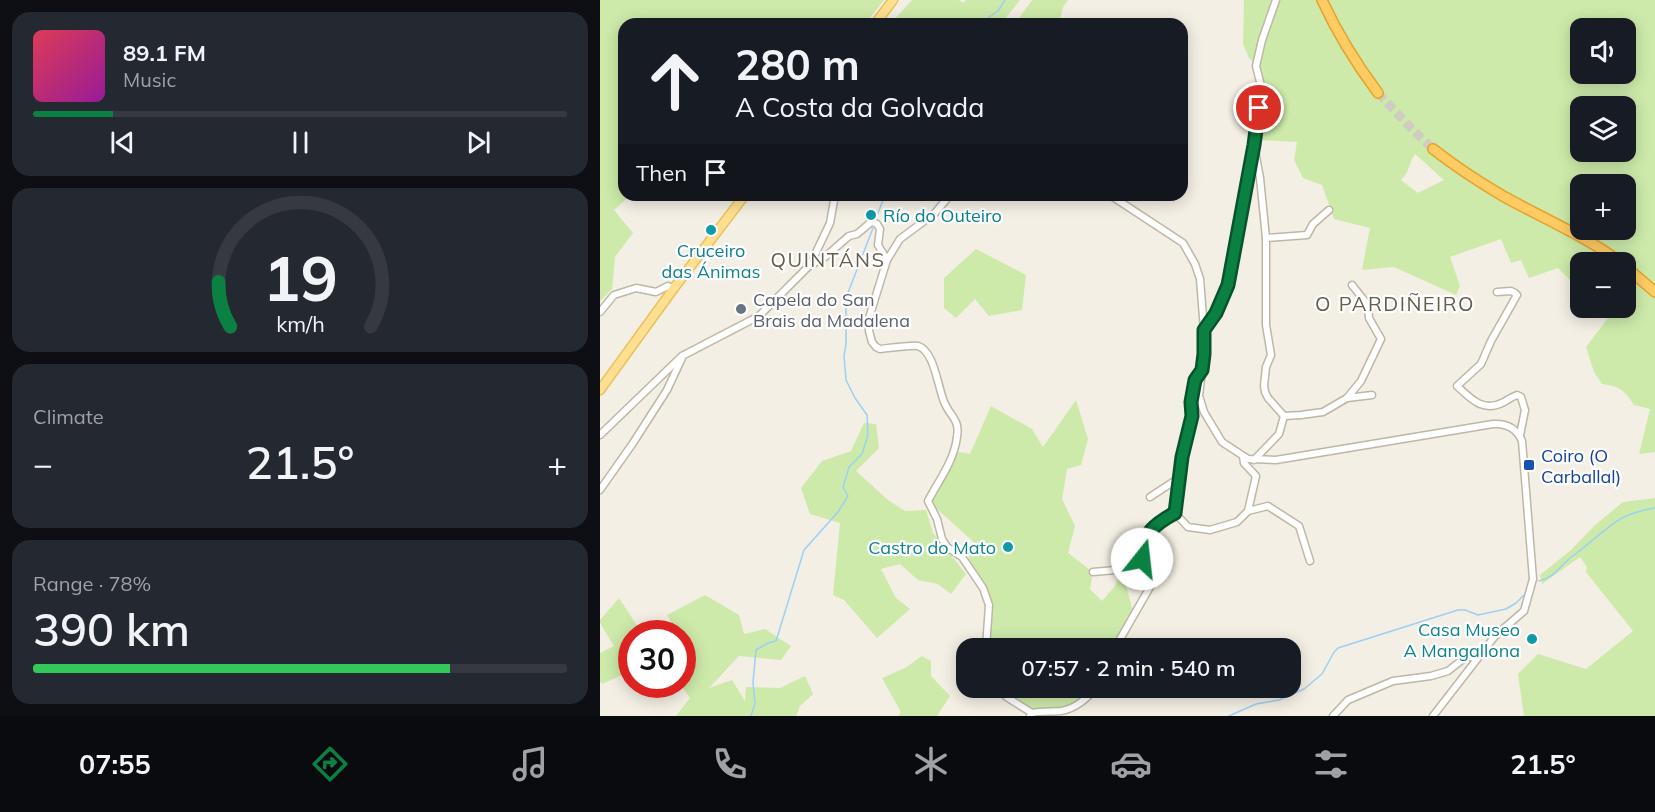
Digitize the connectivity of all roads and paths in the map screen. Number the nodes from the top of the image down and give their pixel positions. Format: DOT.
graph roads {
  1 [pos="893,0"];
  2 [pos="1276,0"];
  3 [pos="1322,0"];
  4 [pos="880,18"];
  5 [pos="1378,93"];
  6 [pos="1254,145"];
  7 [pos="1433,149"];
  8 [pos="741,201"];
  9 [pos="834,201"];
  10 [pos="945,201"];
  11 [pos="1119,201"];
  12 [pos="1329,210"];
  13 [pos="1266,238"];
  14 [pos="1605,252"];
  15 [pos="887,260"];
  16 [pos="810,265"];
  17 [pos="1636,276"];
  18 [pos="1352,285"];
  19 [pos="674,288"];
  20 [pos="1497,292"];
  21 [pos="1655,292"];
  22 [pos="600,312"];
  23 [pos="1204,330"];
  24 [pos="682,356"];
  25 [pos="1202,370"];
  26 [pos="600,390"];
  27 [pos="1372,395"];
  28 [pos="1347,398"];
  29 [pos="1284,416"];
  30 [pos="600,435"];
  31 [pos="1520,435"];
  32 [pos="1243,456"];
  33 [pos="1254,460"];
  34 [pos="1179,478"];
  35 [pos="600,490"];
  36 [pos="1149,497"];
  37 [pos="1248,511"];
  38 [pos="1175,513"];
  39 [pos="1141,551"];
  40 [pos="1310,561"];
  41 [pos="1093,572"];
  42 [pos="987,638"];
  43 [pos="1121,638"];
  44 [pos="1477,659"];
  45 [pos="1008,698"];
  46 [pos="1085,698"];
  47 [pos="1031,714"];
  48 [pos="1333,716"];
  49 [pos="1433,716"];
  1 -- 4 [label="main road"];
  2 -- 6 [label="street"];
  3 -- 5 [label="highway"];
  6 -- 13 [label="street"];
  6 -- 23 [label="street"];
  7 -- 14 [label="highway"];
  8 -- 19 [label="main road"];
  9 -- 16 [label="street"];
  10 -- 15 [label="street"];
  11 -- 23 [label="street"];
  12 -- 13 [label="street"];
  13 -- 29 [label="street"];
  15 -- 16 [label="street"];
  15 -- 42 [label="street"];
  16 -- 24 [label="street"];
  17 -- 21 [label="highway"];
  18 -- 28 [label="street"];
  19 -- 22 [label="street"];
  19 -- 26 [label="main road"];
  20 -- 31 [label="street"];
  23 -- 25 [label="street"];
  24 -- 30 [label="street"];
  24 -- 35 [label="street"];
  25 -- 32 [label="street"];
  25 -- 34 [label="street"];
  27 -- 28 [label="street"];
  28 -- 29 [label="street"];
  29 -- 33 [label="street"];
  31 -- 33 [label="street"];
  31 -- 44 [label="street"];
  32 -- 33 [label="street"];
  32 -- 37 [label="street"];
  34 -- 36 [label="street"];
  34 -- 38 [label="street"];
  37 -- 38 [label="street"];
  37 -- 40 [label="street"];
  38 -- 39 [label="street"];
  39 -- 41 [label="street"];
  39 -- 43 [label="street"];
  44 -- 48 [label="street"];
  44 -- 49 [label="street"];
  45 -- 47 [label="street"];
  46 -- 47 [label="street"];
}
